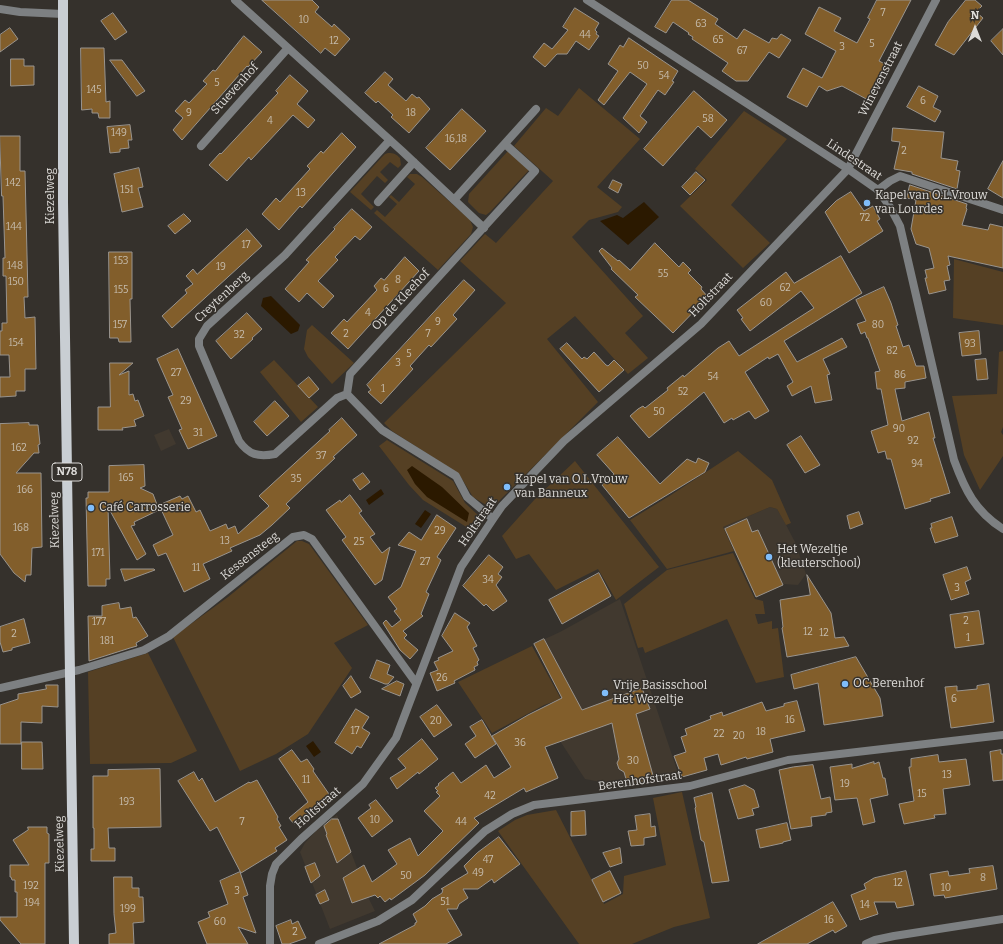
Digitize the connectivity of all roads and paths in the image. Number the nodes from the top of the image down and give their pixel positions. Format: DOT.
graph roads {
  1 [pos="63,0"];
  2 [pos="235,0"];
  3 [pos="587,0"];
  4 [pos="936,0"];
  5 [pos="0,9"];
  6 [pos="63,14"];
  7 [pos="288,48"];
  8 [pos="536,109"];
  9 [pos="390,140"];
  10 [pos="505,144"];
  11 [pos="201,146"];
  12 [pos="414,162"];
  13 [pos="848,169"];
  14 [pos="878,190"];
  15 [pos="454,200"];
  16 [pos="378,202"];
  17 [pos="1003,210"];
  18 [pos="484,228"];
  19 [pos="347,394"];
  20 [pos="493,519"];
  21 [pos="1003,529"];
  22 [pos="71,672"];
  23 [pos="416,682"];
  24 [pos="0,688"];
  25 [pos="1003,735"];
  26 [pos="1003,919"];
  27 [pos="894,936"];
  28 [pos="74,944"];
  29 [pos="270,944"];
  30 [pos="319,944"];
  31 [pos="866,944"];
  32 [pos="899,944"];
  1 -- 6 [label="main road, Kiezelweg / N78"];
  2 -- 7 [label="street"];
  3 -- 13 [label="street, Lindestraat"];
  4 -- 13 [label="street, Winevenstraat"];
  5 -- 6 [label="street"];
  6 -- 22 [label="main road, Kiezelweg / N78"];
  7 -- 9 [label="street"];
  7 -- 11 [label="street, Stuevenhof"];
  8 -- 10 [label="street"];
  9 -- 12 [label="street"];
  9 -- 19 [label="street, Creytenberg"];
  10 -- 15 [label="street"];
  10 -- 18 [label="street, Op de Kleehof"];
  12 -- 15 [label="street"];
  12 -- 16 [label="street"];
  13 -- 14 [label="street, Lindestraat"];
  13 -- 20 [label="street, Holtstraat"];
  14 -- 17 [label="street"];
  14 -- 21 [label="street, Lindestraat"];
  15 -- 18 [label="street"];
  18 -- 19 [label="street, Op de Kleehof"];
  19 -- 20 [label="street"];
  20 -- 23 [label="street, Holtstraat"];
  22 -- 23 [label="street, Kessensteeg"];
  22 -- 24 [label="street, Kessensteeg"];
  22 -- 28 [label="main road, Kiezelweg / N78"];
  23 -- 29 [label="street, Holtstraat"];
  25 -- 30 [label="street, Berenhofstraat"];
  26 -- 27 [label="street"];
  27 -- 31 [label="street"];
  27 -- 32 [label="street"];
}
